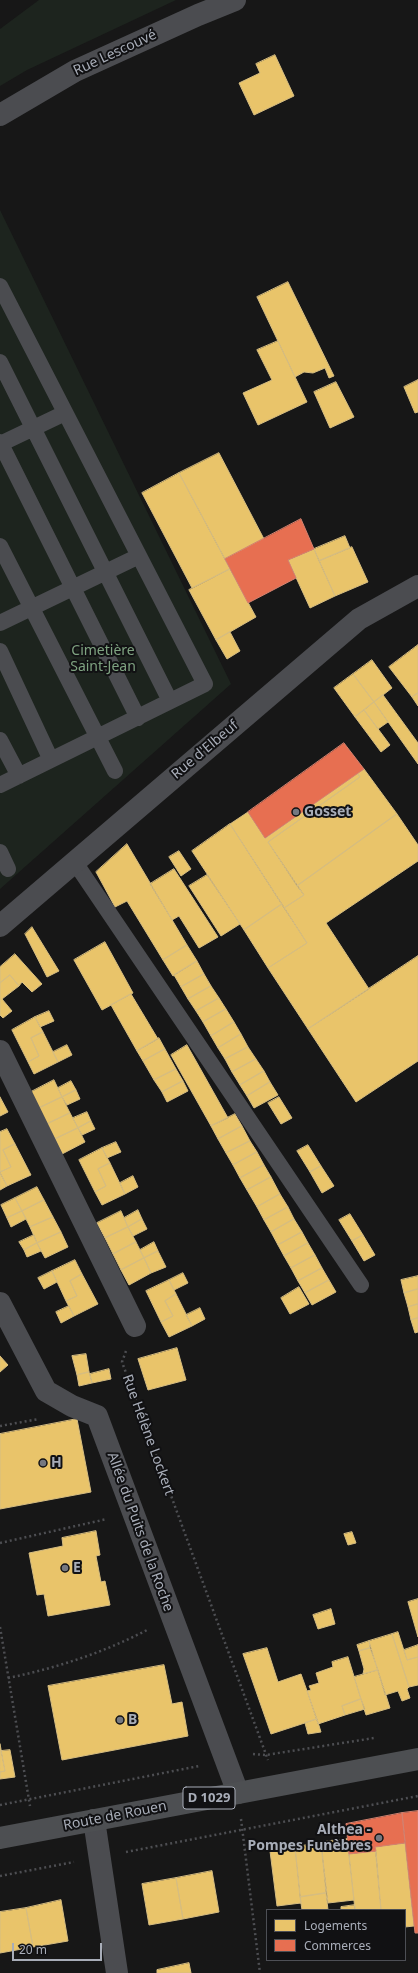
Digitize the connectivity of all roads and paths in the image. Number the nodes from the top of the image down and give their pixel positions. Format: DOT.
graph roads {
  1 [pos="235,0"];
  2 [pos="0,115"];
  3 [pos="0,286"];
  4 [pos="0,362"];
  5 [pos="65,413"];
  6 [pos="33,428"];
  7 [pos="0,443"];
  8 [pos="0,546"];
  9 [pos="139,556"];
  10 [pos="106,572"];
  11 [pos="418,586"];
  12 [pos="73,588"];
  13 [pos="31,608"];
  14 [pos="0,623"];
  15 [pos="0,651"];
  16 [pos="170,701"];
  17 [pos="138,718"];
  18 [pos="98,737"];
  19 [pos="0,740"];
  20 [pos="51,760"];
  21 [pos="115,771"];
  22 [pos="19,776"];
  23 [pos="0,785"];
  24 [pos="0,852"];
  25 [pos="74,861"];
  26 [pos="8,869"];
  27 [pos="0,926"];
  28 [pos="0,1051"];
  29 [pos="361,1285"];
  30 [pos="0,1303"];
  31 [pos="135,1326"];
  32 [pos="133,1513"];
  33 [pos="0,1543"];
  34 [pos="172,1618"];
  35 [pos="0,1627"];
  36 [pos="8,1678"];
  37 [pos="418,1759"];
  38 [pos="277,1785"];
  39 [pos="238,1793"];
  40 [pos="418,1796"];
  41 [pos="94,1820"];
  42 [pos="34,1831"];
  43 [pos="242,1831"];
  44 [pos="0,1838"];
  45 [pos="100,1857"];
  46 [pos="0,1876"];
  47 [pos="117,1973"];
  48 [pos="260,1973"];
  1 -- 2 [label="street, Rue Lescouvé"];
  3 -- 5 [label="lane"];
  4 -- 6 [label="lane"];
  5 -- 6 [label="lane"];
  5 -- 9 [label="lane"];
  6 -- 7 [label="lane"];
  6 -- 10 [label="lane"];
  7 -- 12 [label="lane"];
  8 -- 13 [label="lane"];
  9 -- 10 [label="lane"];
  9 -- 16 [label="lane"];
  10 -- 12 [label="lane"];
  10 -- 16 [label="lane"];
  11 -- 25 [label="street, Rue d'Elbeuf"];
  12 -- 13 [label="lane"];
  12 -- 17 [label="lane"];
  13 -- 14 [label="lane"];
  13 -- 18 [label="lane"];
  15 -- 20 [label="lane"];
  16 -- 17 [label="lane"];
  17 -- 18 [label="lane"];
  18 -- 20 [label="lane"];
  18 -- 21 [label="lane"];
  19 -- 22 [label="lane"];
  20 -- 22 [label="lane"];
  22 -- 23 [label="lane"];
  24 -- 26 [label="lane"];
  25 -- 27 [label="street, Rue d'Elbeuf"];
  25 -- 29 [label="lane"];
  28 -- 31 [label="street"];
  30 -- 32 [label="street, Allée du Puits de la Roche"];
  31 -- 38 [label="path, Rue Hélène Lockert"];
  32 -- 33 [label="path"];
  32 -- 34 [label="street, Allée du Puits de la Roche"];
  34 -- 36 [label="path"];
  34 -- 39 [label="street, Allée du Puits de la Roche"];
  35 -- 36 [label="path"];
  36 -- 42 [label="path"];
  37 -- 38 [label="main road, Route de Rouen / D 1029"];
  38 -- 39 [label="main road, Route de Rouen / D 1029"];
  39 -- 41 [label="main road, Route de Rouen / D 1029"];
  39 -- 43 [label="path"];
  40 -- 43 [label="path"];
  41 -- 42 [label="main road, Route de Rouen / D 1029"];
  41 -- 45 [label="street"];
  42 -- 44 [label="main road, Route de Rouen / D 1029"];
  43 -- 45 [label="path"];
  43 -- 48 [label="path"];
  45 -- 46 [label="path"];
  45 -- 47 [label="street"];
}
